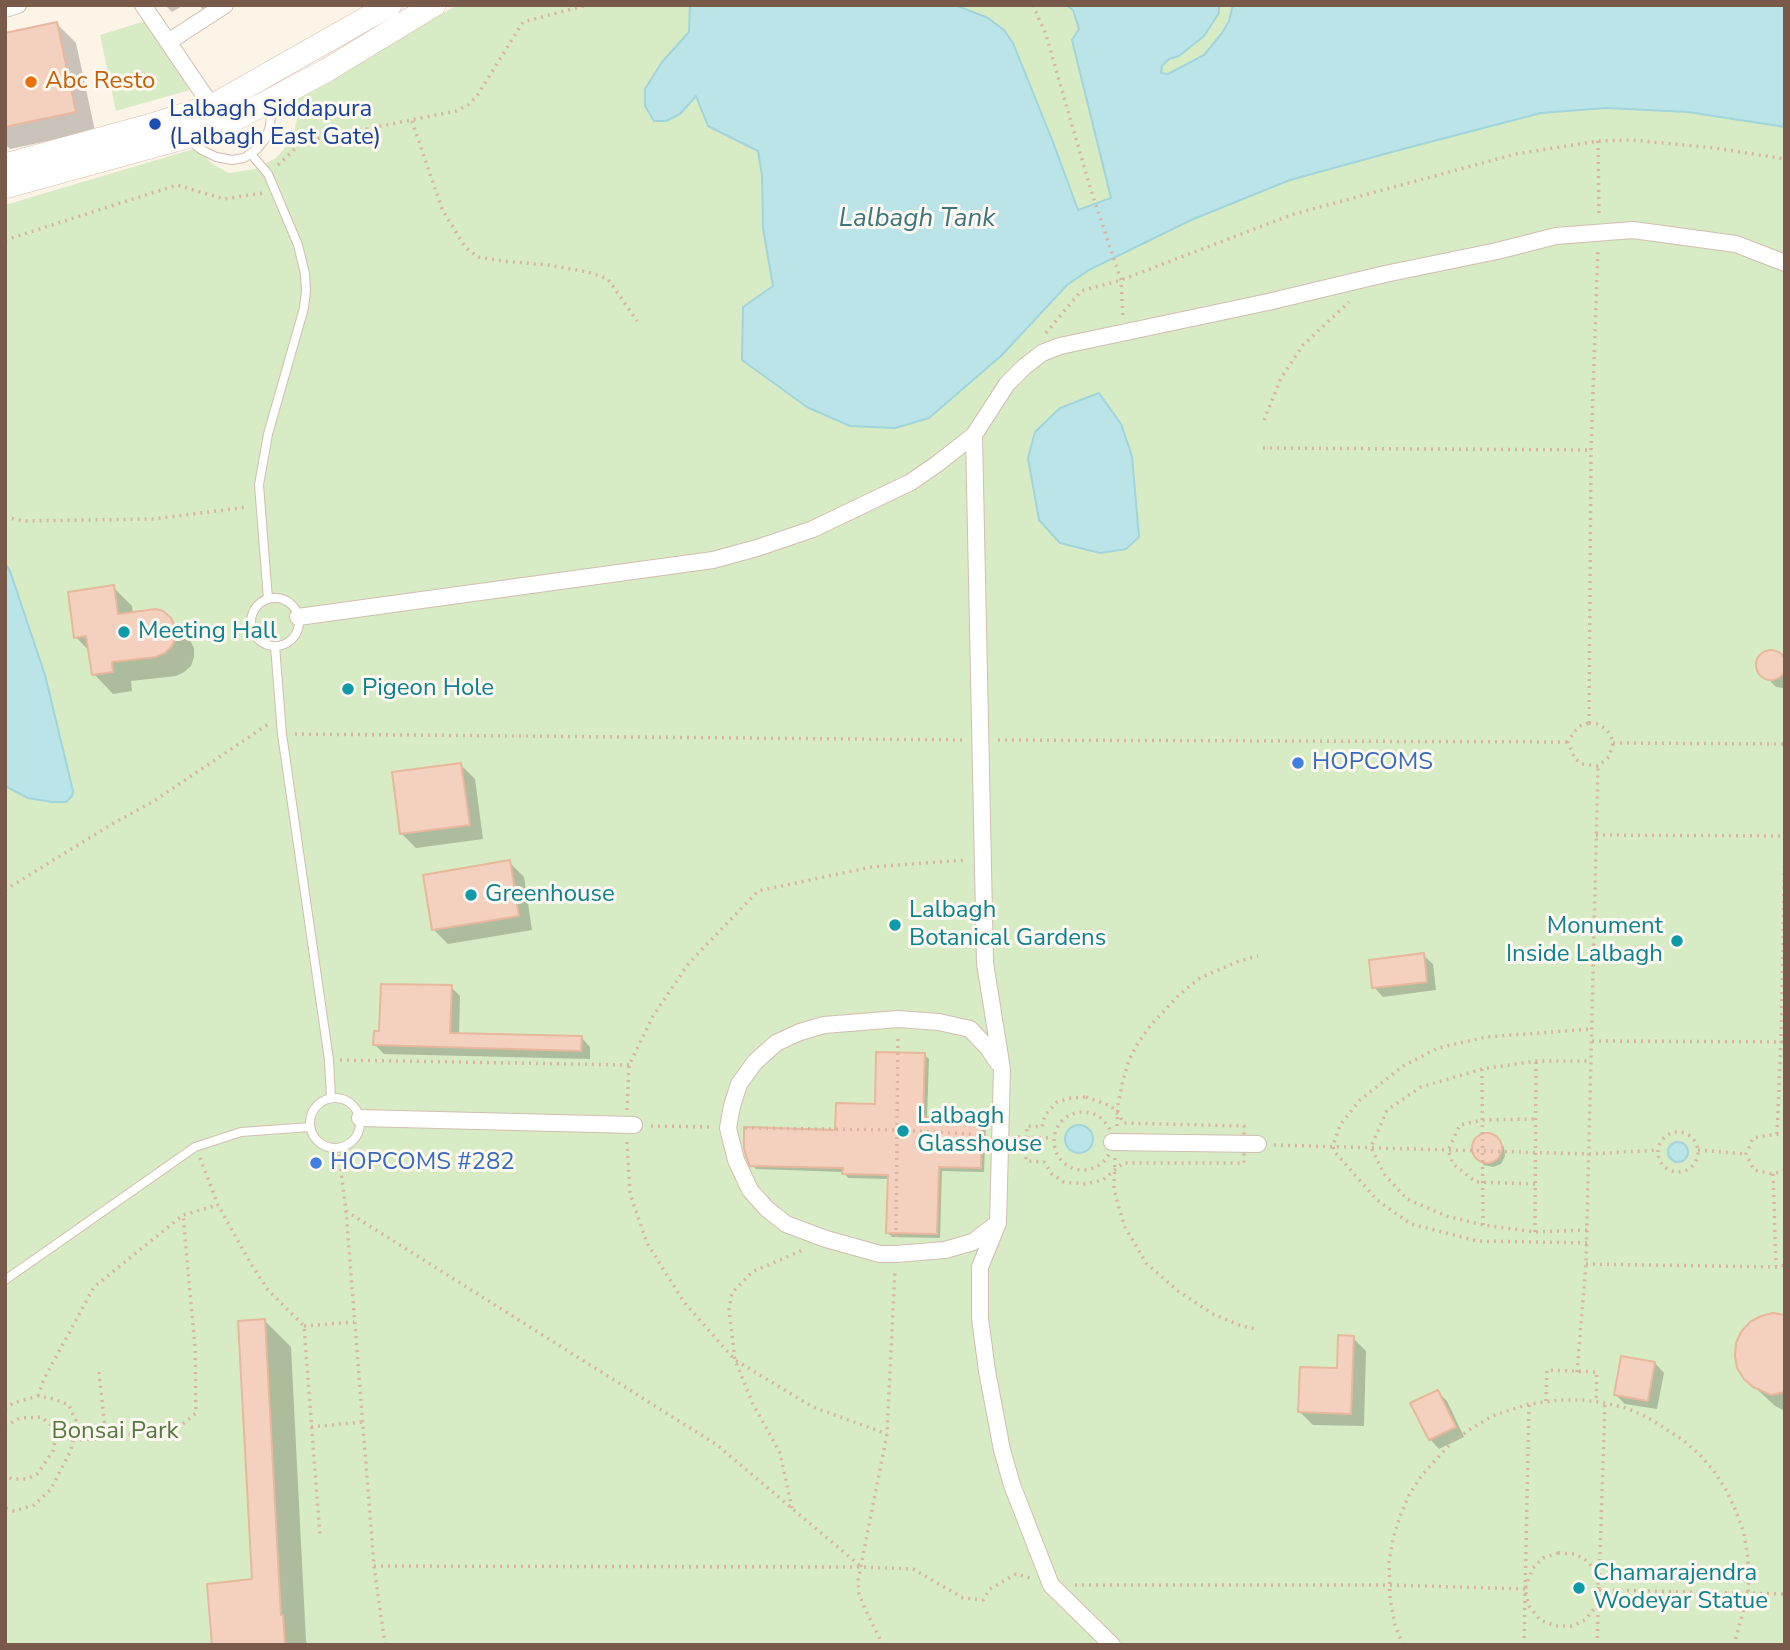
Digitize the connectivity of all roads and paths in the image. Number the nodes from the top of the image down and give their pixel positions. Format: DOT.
graph roads {
  1 [pos="18,5"];
  2 [pos="143,5"];
  3 [pos="225,5"];
  4 [pos="390,5"];
  5 [pos="434,5"];
  6 [pos="587,5"];
  7 [pos="1033,5"];
  8 [pos="5,9"];
  9 [pos="168,42"];
  10 [pos="272,99"];
  11 [pos="218,115"];
  12 [pos="412,121"];
  13 [pos="185,137"];
  14 [pos="1598,141"];
  15 [pos="251,154"];
  16 [pos="1785,159"];
  17 [pos="5,166"];
  18 [pos="268,174"];
  19 [pos="5,187"];
  20 [pos="275,192"];
  21 [pos="1599,231"];
  22 [pos="5,240"];
  23 [pos="1785,263"];
  24 [pos="1122,280"];
  25 [pos="1353,299"];
  26 [pos="637,321"];
  27 [pos="1046,333"];
  28 [pos="1124,334"];
  29 [pos="1264,420"];
  30 [pos="974,435"];
  31 [pos="1263,448"];
  32 [pos="1591,450"];
  33 [pos="260,505"];
  34 [pos="5,517"];
  35 [pos="268,599"];
  36 [pos="298,617"];
  37 [pos="275,646"];
  38 [pos="281,716"];
  39 [pos="1589,723"];
  40 [pos="282,734"];
  41 [pos="980,740"];
  42 [pos="1568,742"];
  43 [pos="1613,743"];
  44 [pos="1785,744"];
  45 [pos="1598,766"];
  46 [pos="1596,835"];
  47 [pos="1785,836"];
  48 [pos="1785,842"];
  49 [pos="5,890"];
  50 [pos="1258,956"];
  51 [pos="898,1019"];
  52 [pos="1592,1029"];
  53 [pos="1591,1041"];
  54 [pos="1783,1042"];
  55 [pos="329,1060"];
  56 [pos="1536,1061"];
  57 [pos="1591,1061"];
  58 [pos="629,1065"];
  59 [pos="1002,1069"];
  60 [pos="1482,1069"];
  61 [pos="331,1098"];
  62 [pos="360,1118"];
  63 [pos="1535,1119"];
  64 [pos="1482,1120"];
  65 [pos="635,1125"];
  66 [pos="310,1127"];
  67 [pos="728,1128"];
  68 [pos="897,1130"];
  69 [pos="1777,1134"];
  70 [pos="1001,1136"];
  71 [pos="1785,1137"];
  72 [pos="1053,1138"];
  73 [pos="1114,1143"];
  74 [pos="1258,1144"];
  75 [pos="1333,1146"];
  76 [pos="195,1147"];
  77 [pos="1371,1147"];
  78 [pos="338,1148"];
  79 [pos="1448,1150"];
  80 [pos="1658,1150"];
  81 [pos="1698,1150"];
  82 [pos="1482,1151"];
  83 [pos="1535,1152"];
  84 [pos="1589,1154"];
  85 [pos="1746,1154"];
  86 [pos="1785,1170"];
  87 [pos="1773,1174"];
  88 [pos="1483,1182"];
  89 [pos="1535,1184"];
  90 [pos="218,1205"];
  91 [pos="346,1211"];
  92 [pos="183,1215"];
  93 [pos="998,1223"];
  94 [pos="1483,1225"];
  95 [pos="1587,1230"];
  96 [pos="1535,1232"];
  97 [pos="830,1240"];
  98 [pos="1587,1243"];
  99 [pos="895,1254"];
  100 [pos="1586,1265"];
  101 [pos="1785,1265"];
  102 [pos="1776,1267"];
  103 [pos="5,1280"];
  104 [pos="354,1322"];
  105 [pos="303,1326"];
  106 [pos="1255,1329"];
  107 [pos="99,1372"];
  108 [pos="1577,1372"];
  109 [pos="38,1396"];
  110 [pos="1546,1401"];
  111 [pos="1596,1402"];
  112 [pos="1605,1403"];
  113 [pos="1529,1404"];
  114 [pos="5,1409"];
  115 [pos="362,1422"];
  116 [pos="5,1426"];
  117 [pos="311,1427"];
  118 [pos="106,1438"];
  119 [pos="73,1440"];
  120 [pos="5,1476"];
  121 [pos="5,1508"];
  122 [pos="792,1508"];
  123 [pos="320,1536"];
  124 [pos="374,1566"];
  125 [pos="861,1567"];
  126 [pos="1051,1585"];
  127 [pos="1389,1585"];
  128 [pos="1524,1589"];
  129 [pos="1599,1590"];
  130 [pos="1748,1594"];
  131 [pos="1785,1594"];
  132 [pos="385,1645"];
  133 [pos="883,1645"];
  134 [pos="1112,1645"];
  135 [pos="1403,1645"];
  136 [pos="1524,1645"];
  137 [pos="1597,1645"];
  138 [pos="1734,1645"];
  1 -- 8 [label="street"];
  2 -- 9 [label="street"];
  3 -- 9 [label="street"];
  4 -- 11 [label="main road"];
  5 -- 10 [label="main road"];
  6 -- 12 [label="path"];
  7 -- 24 [label="path"];
  9 -- 11 [label="street"];
  10 -- 11 [label="main road"];
  10 -- 15 [label="lane"];
  11 -- 13 [label="main road"];
  11 -- 17 [label="main road"];
  12 -- 18 [label="path"];
  12 -- 26 [label="path"];
  13 -- 15 [label="lane"];
  13 -- 19 [label="main road"];
  14 -- 16 [label="path"];
  14 -- 21 [label="path"];
  14 -- 24 [label="path"];
  15 -- 18 [label="lane"];
  18 -- 20 [label="lane"];
  20 -- 22 [label="path"];
  20 -- 33 [label="lane"];
  21 -- 23 [label="street"];
  21 -- 28 [label="street"];
  21 -- 32 [label="path"];
  24 -- 27 [label="path"];
  24 -- 28 [label="path"];
  25 -- 29 [label="path"];
  28 -- 30 [label="street"];
  30 -- 36 [label="street"];
  30 -- 41 [label="street"];
  31 -- 32 [label="path"];
  32 -- 39 [label="path"];
  33 -- 34 [label="path"];
  33 -- 35 [label="lane"];
  35 -- 36 [label="lane"];
  35 -- 37 [label="lane"];
  36 -- 37 [label="lane"];
  37 -- 38 [label="lane"];
  38 -- 40 [label="lane"];
  38 -- 49 [label="path"];
  39 -- 42 [label="path"];
  39 -- 43 [label="path"];
  40 -- 41 [label="path"];
  40 -- 55 [label="lane"];
  41 -- 42 [label="path"];
  41 -- 59 [label="street"];
  42 -- 45 [label="path"];
  43 -- 44 [label="path"];
  43 -- 45 [label="path"];
  45 -- 46 [label="path"];
  46 -- 47 [label="path"];
  46 -- 52 [label="path"];
  48 -- 54 [label="path"];
  50 -- 73 [label="path"];
  51 -- 59 [label="street"];
  51 -- 67 [label="street"];
  51 -- 68 [label="path"];
  52 -- 53 [label="path"];
  52 -- 75 [label="path"];
  53 -- 54 [label="path"];
  53 -- 57 [label="path"];
  54 -- 69 [label="path"];
  55 -- 58 [label="path"];
  55 -- 61 [label="lane"];
  56 -- 57 [label="path"];
  56 -- 60 [label="path"];
  56 -- 63 [label="path"];
  57 -- 84 [label="path"];
  59 -- 70 [label="street"];
  60 -- 64 [label="path"];
  60 -- 77 [label="path"];
  61 -- 62 [label="lane"];
  61 -- 66 [label="lane"];
  62 -- 65 [label="street"];
  62 -- 78 [label="lane"];
  63 -- 64 [label="path"];
  63 -- 83 [label="path"];
  64 -- 79 [label="path"];
  64 -- 82 [label="path"];
  65 -- 67 [label="path"];
  66 -- 76 [label="lane"];
  66 -- 78 [label="lane"];
  67 -- 68 [label="path"];
  67 -- 97 [label="street"];
  68 -- 70 [label="path"];
  68 -- 99 [label="path"];
  69 -- 71 [label="path"];
  69 -- 85 [label="path"];
  70 -- 72 [label="path"];
  70 -- 93 [label="street"];
  72 -- 73 [label="path"];
  72 -- 73 [label="path"];
  73 -- 74 [label="street"];
  73 -- 106 [label="path"];
  74 -- 75 [label="path"];
  75 -- 77 [label="path"];
  75 -- 98 [label="path"];
  76 -- 90 [label="path"];
  76 -- 103 [label="lane"];
  77 -- 79 [label="path"];
  77 -- 94 [label="path"];
  78 -- 91 [label="path"];
  79 -- 82 [label="path"];
  79 -- 88 [label="path"];
  80 -- 81 [label="path"];
  80 -- 81 [label="path"];
  80 -- 84 [label="path"];
  81 -- 85 [label="path"];
  82 -- 83 [label="path"];
  82 -- 88 [label="path"];
  83 -- 84 [label="path"];
  83 -- 89 [label="path"];
  84 -- 95 [label="path"];
  85 -- 87 [label="path"];
  86 -- 87 [label="path"];
  87 -- 102 [label="path"];
  88 -- 89 [label="path"];
  88 -- 94 [label="path"];
  89 -- 96 [label="path"];
  90 -- 92 [label="path"];
  90 -- 105 [label="path"];
  91 -- 104 [label="path"];
  91 -- 122 [label="path"];
  92 -- 109 [label="path"];
  92 -- 118 [label="path"];
  93 -- 99 [label="street"];
  93 -- 126 [label="street"];
  94 -- 96 [label="path"];
  95 -- 96 [label="path"];
  95 -- 98 [label="path"];
  97 -- 99 [label="street"];
  97 -- 122 [label="path"];
  98 -- 100 [label="path"];
  99 -- 125 [label="path"];
  100 -- 102 [label="path"];
  100 -- 108 [label="path"];
  101 -- 102 [label="path"];
  104 -- 105 [label="path"];
  104 -- 115 [label="path"];
  105 -- 117 [label="path"];
  107 -- 118 [label="path"];
  108 -- 110 [label="path"];
  108 -- 111 [label="path"];
  109 -- 114 [label="path"];
  109 -- 119 [label="path"];
  110 -- 111 [label="path"];
  110 -- 113 [label="path"];
  111 -- 112 [label="path"];
  112 -- 129 [label="path"];
  112 -- 130 [label="path"];
  113 -- 127 [label="path"];
  113 -- 128 [label="path"];
  115 -- 117 [label="path"];
  115 -- 124 [label="path"];
  116 -- 120 [label="path"];
  117 -- 123 [label="path"];
  118 -- 119 [label="path"];
  119 -- 121 [label="path"];
  122 -- 125 [label="path"];
  124 -- 125 [label="path"];
  124 -- 132 [label="path"];
  125 -- 126 [label="path"];
  125 -- 133 [label="path"];
  126 -- 127 [label="path"];
  126 -- 134 [label="street"];
  127 -- 128 [label="path"];
  127 -- 135 [label="path"];
  128 -- 129 [label="path"];
  128 -- 129 [label="path"];
  128 -- 136 [label="path"];
  129 -- 130 [label="path"];
  129 -- 137 [label="path"];
  130 -- 131 [label="path"];
  130 -- 138 [label="path"];
}
